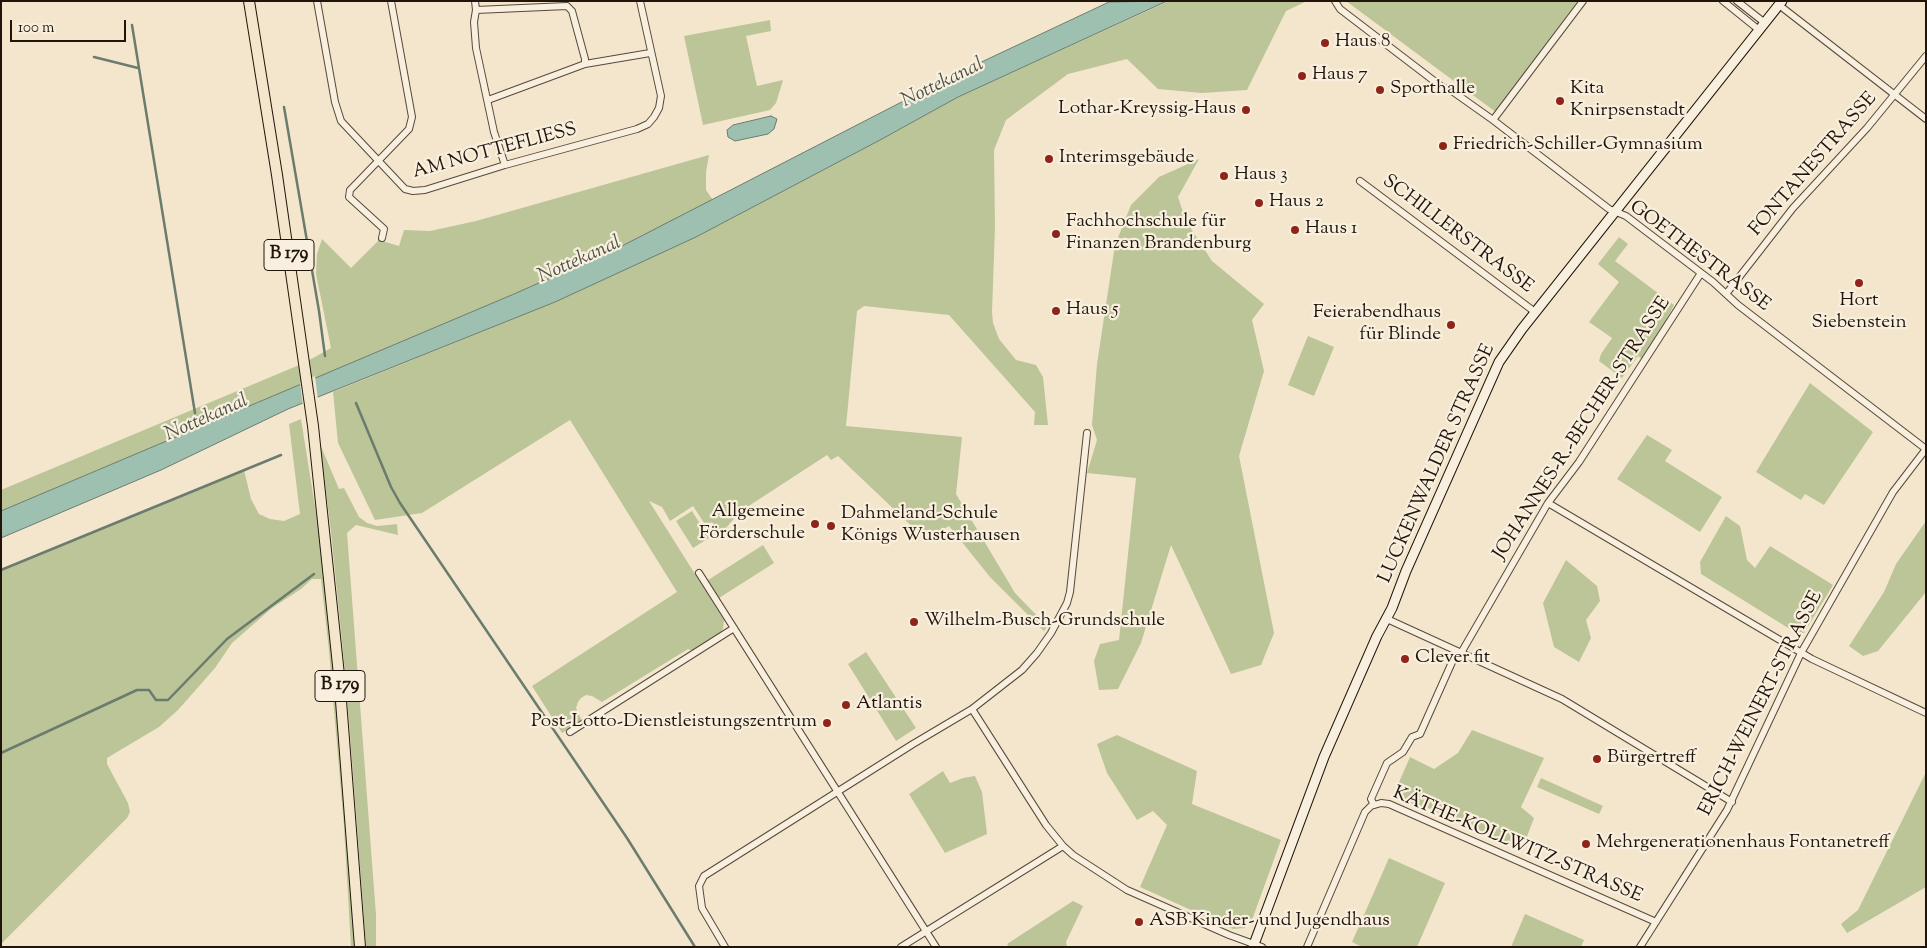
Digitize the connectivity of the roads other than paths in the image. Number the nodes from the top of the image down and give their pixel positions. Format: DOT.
graph roads {
  1 [pos="249,1"];
  2 [pos="317,1"];
  3 [pos="391,1"];
  4 [pos="475,1"];
  5 [pos="640,1"];
  6 [pos="1335,1"];
  7 [pos="1583,1"];
  8 [pos="1723,1"];
  9 [pos="1737,1"];
  10 [pos="1780,3"];
  11 [pos="476,10"];
  12 [pos="1762,26"];
  13 [pos="650,53"];
  14 [pos="1926,56"];
  15 [pos="585,64"];
  16 [pos="1894,95"];
  17 [pos="488,100"];
  18 [pos="1926,119"];
  19 [pos="1493,120"];
  20 [pos="378,161"];
  21 [pos="505,165"];
  22 [pos="1360,181"];
  23 [pos="1615,212"];
  24 [pos="382,238"];
  25 [pos="1701,273"];
  26 [pos="1726,294"];
  27 [pos="1536,312"];
  28 [pos="1086,433"];
  29 [pos="1926,449"];
  30 [pos="1548,503"];
  31 [pos="699,573"];
  32 [pos="1387,619"];
  33 [pos="734,628"];
  34 [pos="1459,652"];
  35 [pos="1801,652"];
  36 [pos="972,709"];
  37 [pos="1926,712"];
  38 [pos="570,732"];
  39 [pos="838,792"];
  40 [pos="1732,802"];
  41 [pos="1374,804"];
  42 [pos="1063,846"];
  43 [pos="1656,922"];
  44 [pos="926,931"];
  45 [pos="1256,946"];
  46 [pos="360,947"];
  47 [pos="724,947"];
  48 [pos="901,947"];
  49 [pos="936,947"];
  50 [pos="1307,947"];
  51 [pos="1640,947"];
  1 -- 46 [label="main road, B 179"];
  2 -- 20 [label="street, AM NOTTEFLIESS"];
  3 -- 20 [label="street"];
  4 -- 11 [label="street"];
  5 -- 13 [label="street, AM NOTTEFLIESS"];
  6 -- 19 [label="street, GOETHESTRASSE"];
  7 -- 19 [label="street"];
  8 -- 12 [label="street"];
  9 -- 12 [label="street"];
  10 -- 12 [label="main road, LUCKENWALDER STRASSE"];
  10 -- 16 [label="street"];
  11 -- 15 [label="street"];
  11 -- 17 [label="street"];
  12 -- 23 [label="main road, LUCKENWALDER STRASSE"];
  13 -- 15 [label="street"];
  13 -- 21 [label="street, AM NOTTEFLIESS"];
  14 -- 16 [label="street, FONTANESTRASSE"];
  15 -- 17 [label="street"];
  16 -- 18 [label="street"];
  16 -- 26 [label="street, FONTANESTRASSE"];
  17 -- 21 [label="street"];
  19 -- 23 [label="street, GOETHESTRASSE"];
  20 -- 21 [label="street, AM NOTTEFLIESS"];
  20 -- 24 [label="street"];
  22 -- 27 [label="street, SCHILLERSTRASSE"];
  23 -- 25 [label="street, GOETHESTRASSE"];
  23 -- 27 [label="main road, LUCKENWALDER STRASSE"];
  25 -- 26 [label="street, GOETHESTRASSE"];
  25 -- 30 [label="street, JOHANNES-R.-BECHER-STRASSE"];
  26 -- 29 [label="street, GOETHESTRASSE"];
  27 -- 32 [label="main road, LUCKENWALDER STRASSE"];
  28 -- 36 [label="street"];
  29 -- 35 [label="street, ERICH-WEINERT-STRASSE"];
  30 -- 34 [label="street, JOHANNES-R.-BECHER-STRASSE"];
  30 -- 35 [label="street"];
  31 -- 33 [label="street"];
  32 -- 34 [label="street"];
  32 -- 45 [label="main road, LUCKENWALDER STRASSE"];
  33 -- 38 [label="street"];
  33 -- 39 [label="street"];
  34 -- 40 [label="street"];
  34 -- 41 [label="street, JOHANNES-R.-BECHER-STRASSE"];
  35 -- 37 [label="street"];
  35 -- 40 [label="street, ERICH-WEINERT-STRASSE"];
  36 -- 39 [label="street"];
  36 -- 42 [label="street"];
  39 -- 44 [label="street"];
  39 -- 47 [label="street"];
  40 -- 43 [label="street, ERICH-WEINERT-STRASSE"];
  41 -- 43 [label="street, KÄTHE-KOLLWITZ-STRASSE"];
  41 -- 50 [label="street, KÄTHE-KOLLWITZ-STRASSE"];
  42 -- 44 [label="street"];
  42 -- 45 [label="street"];
  43 -- 51 [label="street, ERICH-WEINERT-STRASSE"];
  44 -- 48 [label="street"];
  44 -- 49 [label="street"];
}
